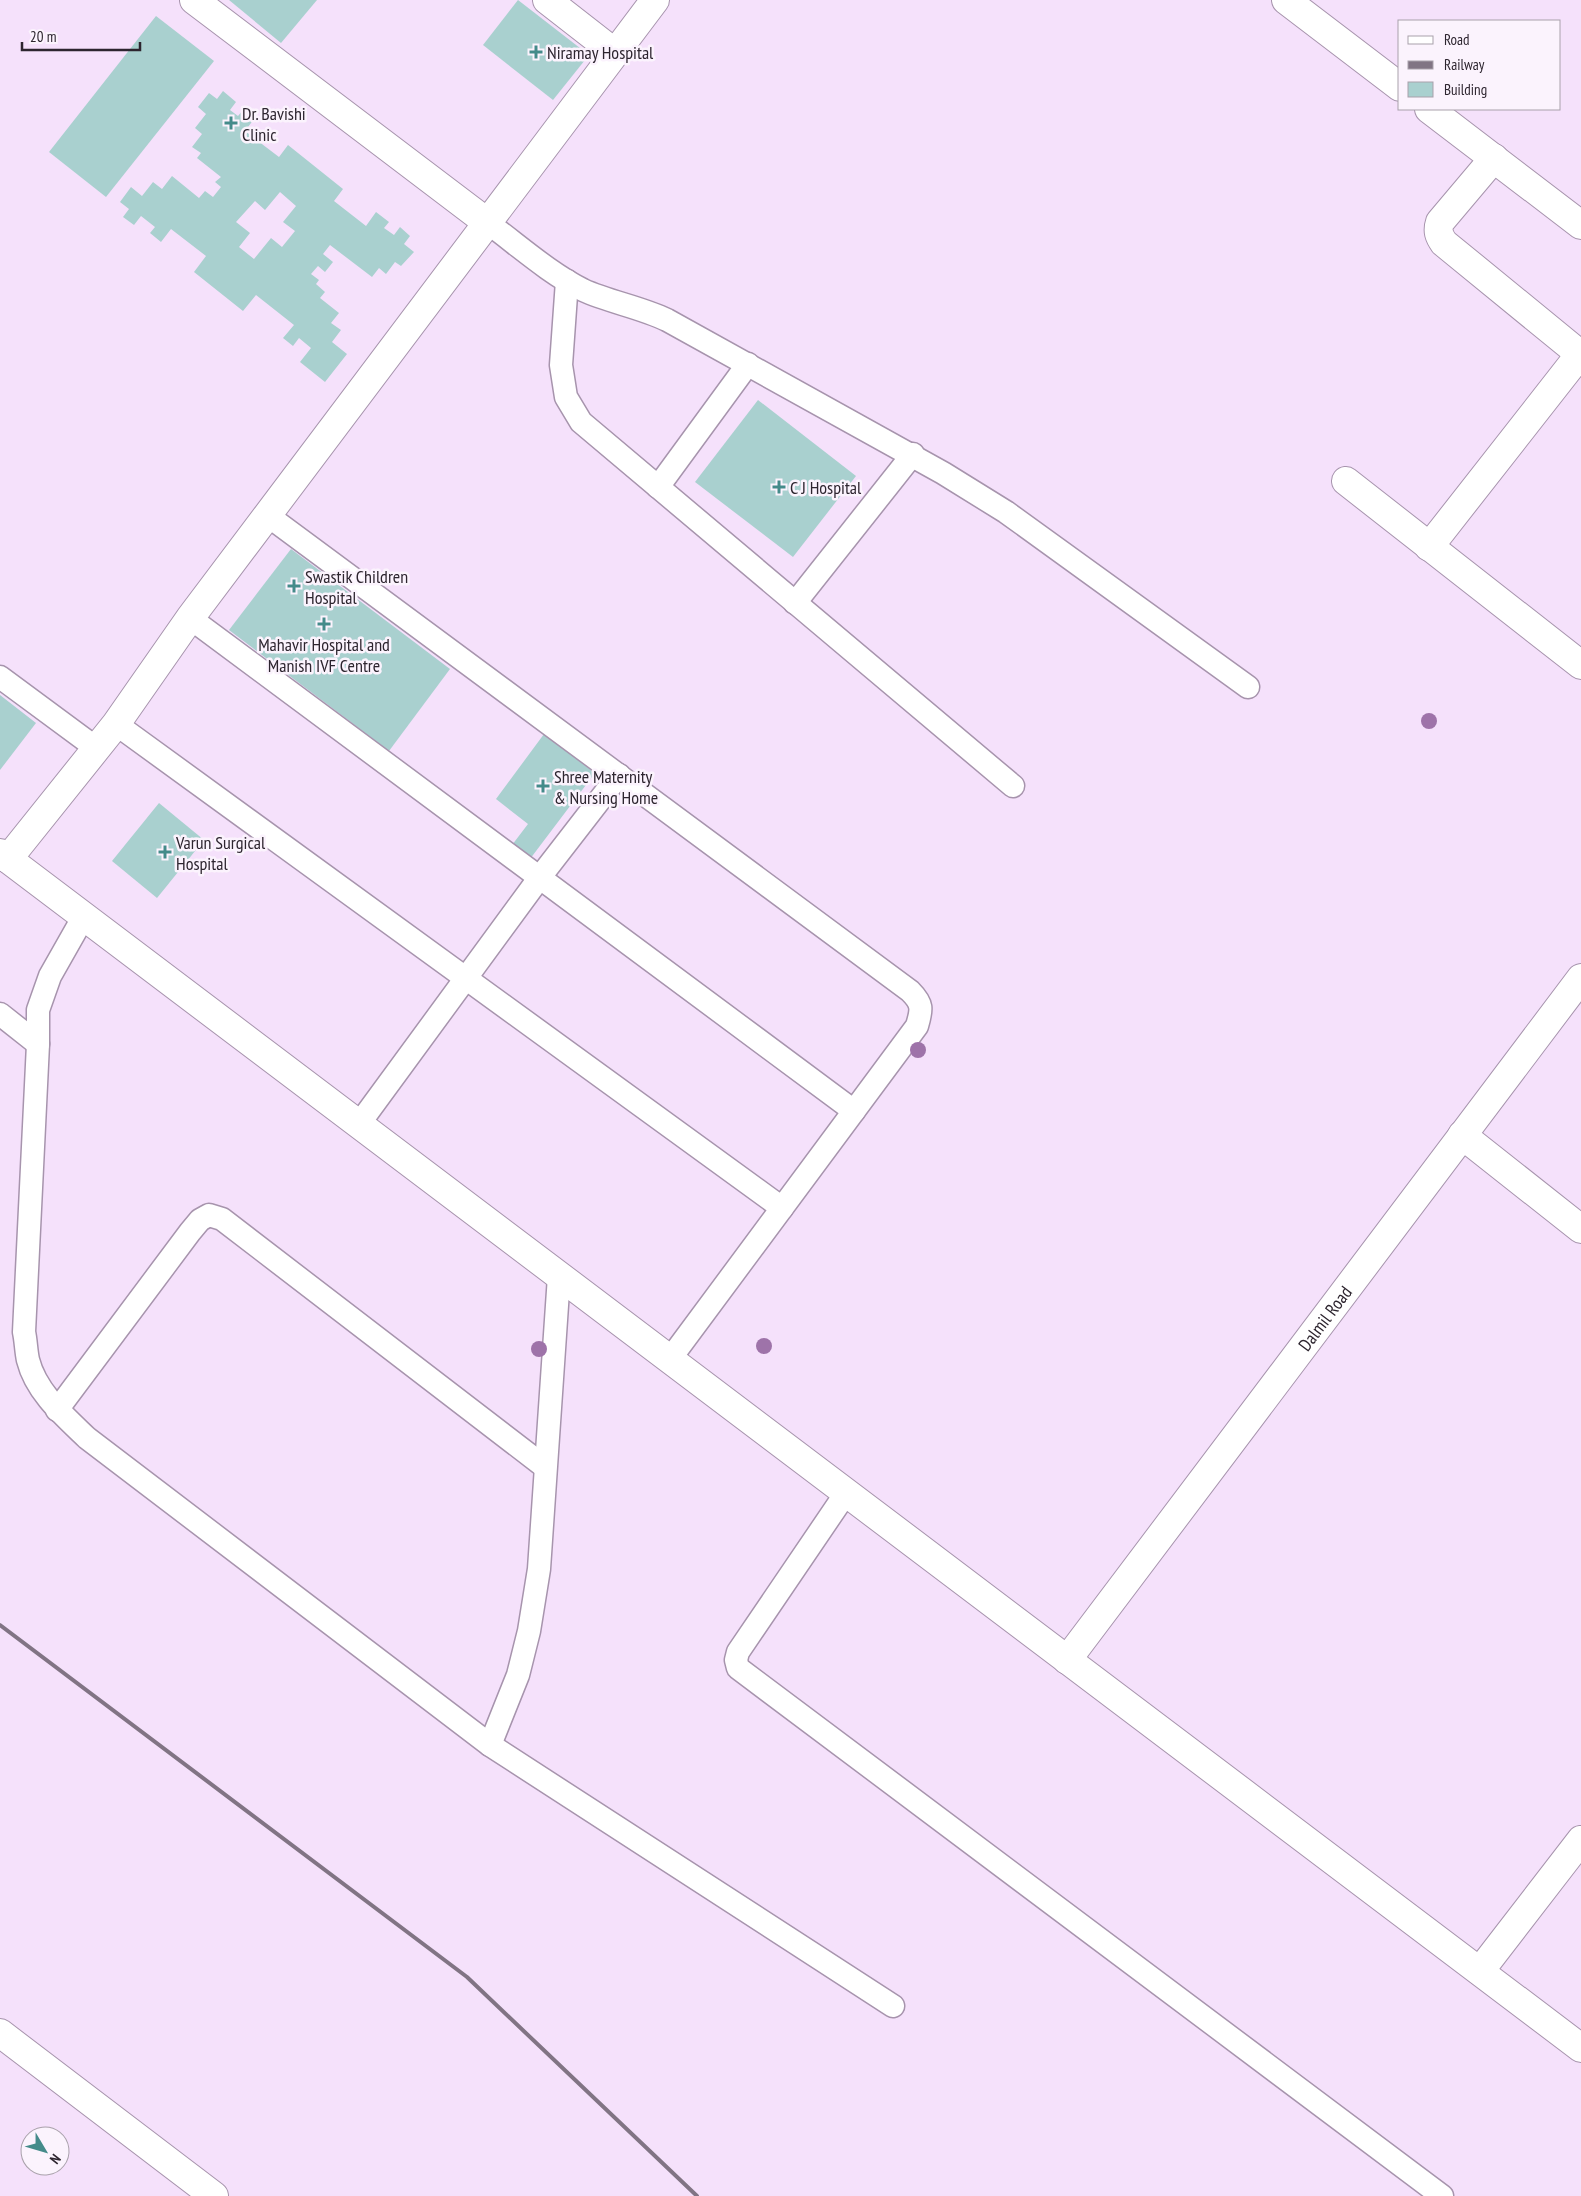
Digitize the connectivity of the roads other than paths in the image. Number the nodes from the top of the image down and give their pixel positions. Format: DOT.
graph roads {
  1 [pos="194,0"];
  2 [pos="547,0"];
  3 [pos="655,0"];
  4 [pos="1286,0"];
  5 [pos="616,53"];
  6 [pos="1398,85"];
  7 [pos="1430,110"];
  8 [pos="1494,158"];
  9 [pos="488,223"];
  10 [pos="1581,225"];
  11 [pos="567,281"];
  12 [pos="1581,354"];
  13 [pos="748,364"];
  14 [pos="913,454"];
  15 [pos="1346,481"];
  16 [pos="658,487"];
  17 [pos="268,515"];
  18 [pos="1430,547"];
  19 [pos="795,603"];
  20 [pos="190,618"];
  21 [pos="1581,665"];
  22 [pos="0,677"];
  23 [pos="1248,687"];
  24 [pos="116,724"];
  25 [pos="96,748"];
  26 [pos="619,775"];
  27 [pos="1013,786"];
  28 [pos="4,856"];
  29 [pos="540,877"];
  30 [pos="84,916"];
  31 [pos="466,978"];
  32 [pos="1581,978"];
  33 [pos="0,1014"];
  34 [pos="38,1044"];
  35 [pos="854,1111"];
  36 [pos="359,1124"];
  37 [pos="1462,1135"];
  38 [pos="782,1208"];
  39 [pos="1581,1229"];
  40 [pos="559,1276"];
  41 [pos="670,1359"];
  42 [pos="58,1410"];
  43 [pos="545,1467"];
  44 [pos="846,1493"];
  45 [pos="1067,1660"];
  46 [pos="490,1745"];
  47 [pos="1581,1840"];
  48 [pos="1480,1972"];
  49 [pos="893,2006"];
  50 [pos="0,2033"];
  51 [pos="1581,2048"];
  52 [pos="214,2196"];
  53 [pos="1442,2196"];
  1 -- 9 [label="street"];
  2 -- 5 [label="street"];
  3 -- 5 [label="street"];
  4 -- 6 [label="street"];
  5 -- 9 [label="street"];
  7 -- 8 [label="street"];
  8 -- 10 [label="street"];
  8 -- 12 [label="street"];
  9 -- 11 [label="lane"];
  9 -- 17 [label="street"];
  11 -- 13 [label="lane"];
  11 -- 16 [label="lane"];
  12 -- 18 [label="street"];
  13 -- 14 [label="lane"];
  13 -- 16 [label="lane"];
  14 -- 19 [label="lane"];
  14 -- 23 [label="lane"];
  15 -- 18 [label="street"];
  16 -- 19 [label="lane"];
  17 -- 20 [label="street"];
  17 -- 26 [label="lane"];
  18 -- 21 [label="street"];
  19 -- 27 [label="lane"];
  20 -- 24 [label="street"];
  20 -- 29 [label="lane"];
  22 -- 25 [label="lane"];
  24 -- 25 [label="street"];
  24 -- 31 [label="lane"];
  25 -- 28 [label="street"];
  26 -- 29 [label="lane"];
  26 -- 35 [label="lane"];
  28 -- 30 [label="street"];
  29 -- 31 [label="lane"];
  29 -- 35 [label="lane"];
  30 -- 34 [label="lane"];
  30 -- 36 [label="street"];
  31 -- 36 [label="lane"];
  31 -- 38 [label="lane"];
  32 -- 37 [label="street, Dalmil Road"];
  33 -- 34 [label="lane"];
  34 -- 42 [label="lane"];
  35 -- 38 [label="lane"];
  36 -- 40 [label="street"];
  37 -- 39 [label="street"];
  37 -- 45 [label="street, Dalmil Road"];
  38 -- 41 [label="lane"];
  40 -- 41 [label="street"];
  40 -- 43 [label="lane"];
  41 -- 44 [label="street"];
  42 -- 43 [label="lane"];
  42 -- 46 [label="lane"];
  43 -- 46 [label="lane"];
  44 -- 45 [label="street"];
  44 -- 53 [label="lane"];
  45 -- 48 [label="street"];
  46 -- 49 [label="lane"];
  47 -- 48 [label="street"];
  48 -- 51 [label="street"];
  50 -- 52 [label="street"];
}
